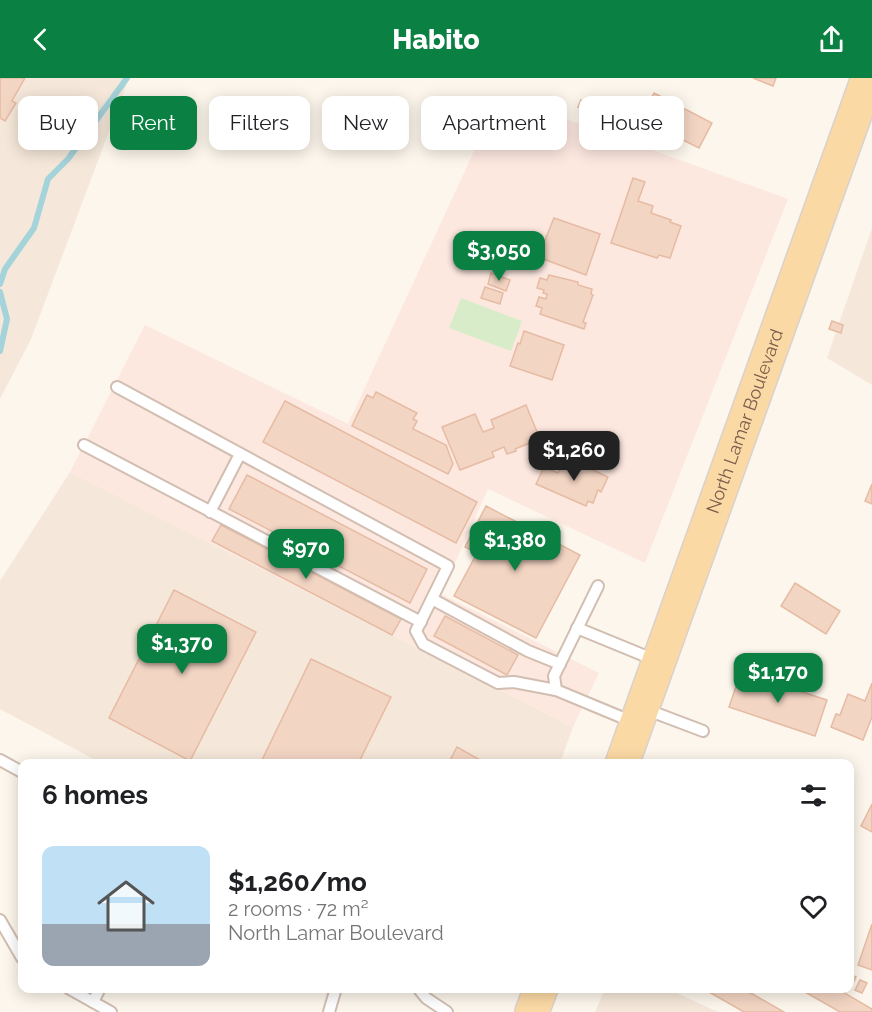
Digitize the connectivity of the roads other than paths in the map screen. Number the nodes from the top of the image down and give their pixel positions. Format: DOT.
graph roads {
  1 [pos="868,78"];
  2 [pos="117,387"];
  3 [pos="84,445"];
  4 [pos="240,454"];
  5 [pos="210,513"];
  6 [pos="598,586"];
  7 [pos="432,599"];
  8 [pos="421,622"];
  9 [pos="578,628"];
  10 [pos="658,662"];
  11 [pos="560,664"];
  12 [pos="556,690"];
  13 [pos="639,716"];
  14 [pos="703,731"];
  15 [pos="624,759"];
  16 [pos="0,760"];
  17 [pos="18,770"];
  18 [pos="0,920"];
  19 [pos="18,951"];
  20 [pos="77,993"];
  21 [pos="98,993"];
  22 [pos="335,993"];
  23 [pos="422,993"];
  24 [pos="539,993"];
  25 [pos="93,1002"];
  26 [pos="111,1012"];
  27 [pos="329,1012"];
  28 [pos="447,1012"];
  29 [pos="532,1012"];
  1 -- 10 [label="main road, North Lamar Boulevard"];
  2 -- 4 [label="lane"];
  3 -- 5 [label="lane"];
  4 -- 5 [label="lane"];
  4 -- 7 [label="lane"];
  5 -- 8 [label="lane"];
  6 -- 9 [label="lane"];
  7 -- 8 [label="lane"];
  7 -- 11 [label="lane"];
  8 -- 12 [label="lane"];
  9 -- 10 [label="lane"];
  9 -- 11 [label="lane"];
  10 -- 13 [label="main road, North Lamar Boulevard"];
  11 -- 12 [label="lane"];
  12 -- 13 [label="lane"];
  13 -- 14 [label="lane"];
  13 -- 15 [label="main road, North Lamar Boulevard"];
  16 -- 17 [label="lane"];
  18 -- 19 [label="lane"];
  20 -- 25 [label="lane"];
  21 -- 25 [label="lane"];
  22 -- 27 [label="lane"];
  23 -- 28 [label="lane"];
  24 -- 29 [label="main road"];
  25 -- 26 [label="lane"];
}
